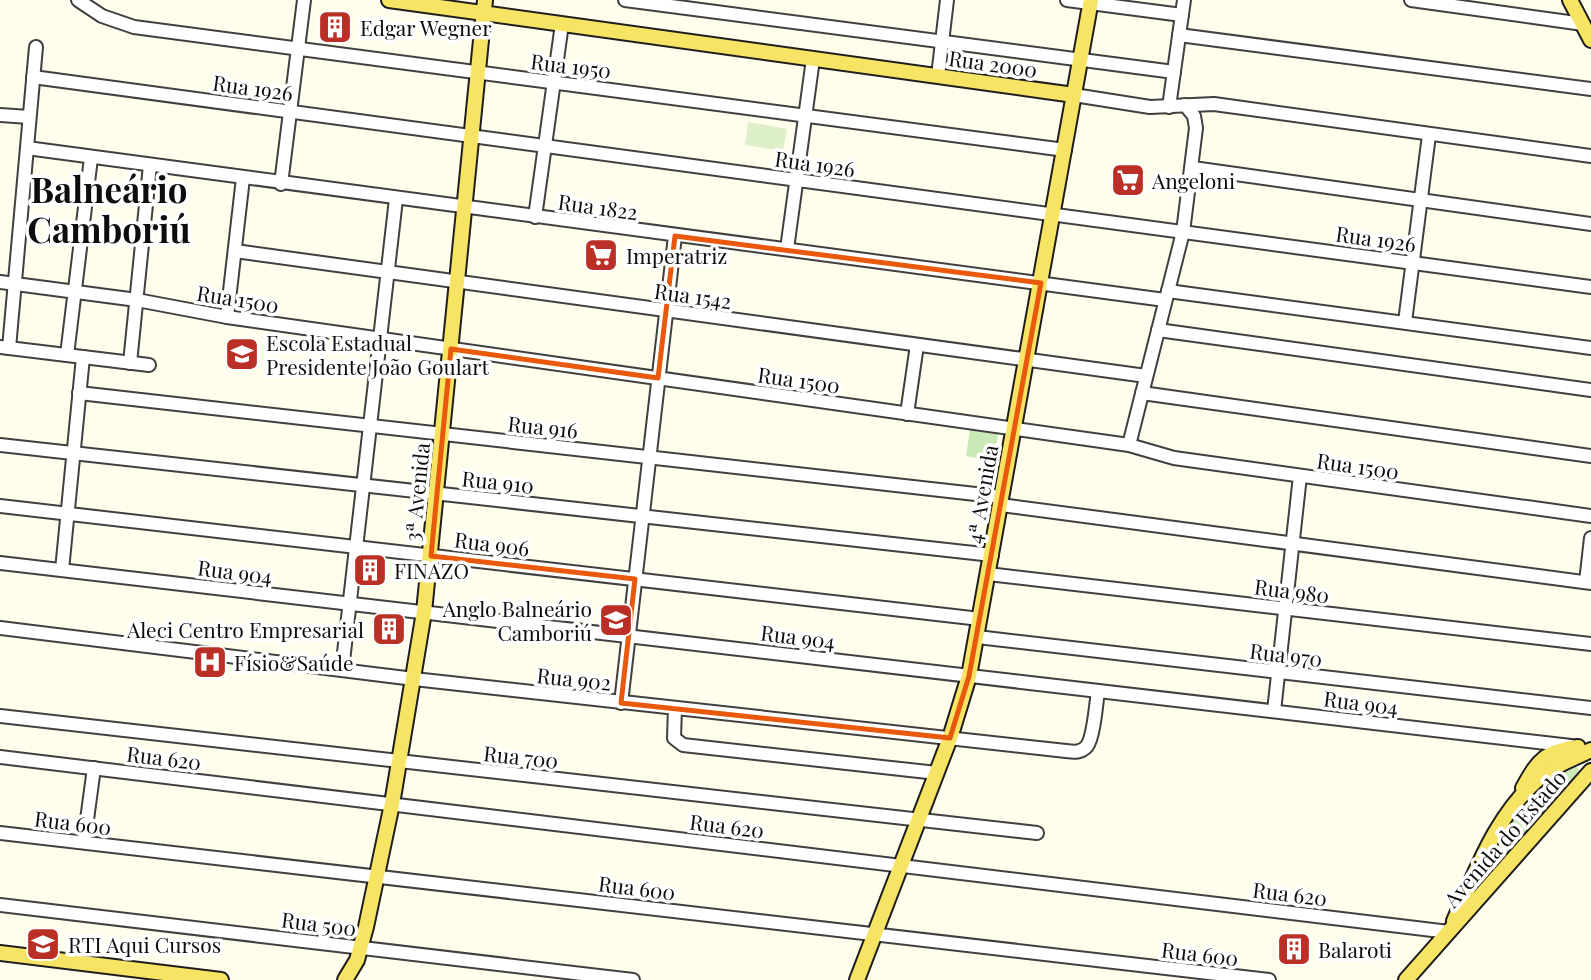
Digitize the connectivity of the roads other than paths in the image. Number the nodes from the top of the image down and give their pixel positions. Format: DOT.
graph roads {
  1 [pos="78,0"];
  2 [pos="304,0"];
  3 [pos="389,0"];
  4 [pos="625,0"];
  5 [pos="947,0"];
  6 [pos="1067,0"];
  7 [pos="1184,0"];
  8 [pos="1411,0"];
  9 [pos="1570,0"];
  10 [pos="1091,2"];
  11 [pos="439,3"];
  12 [pos="682,4"];
  13 [pos="485,7"];
  14 [pos="1182,15"];
  15 [pos="562,24"];
  16 [pos="1583,24"];
  17 [pos="1179,35"];
  18 [pos="1591,40"];
  19 [pos="942,42"];
  20 [pos="36,47"];
  21 [pos="298,48"];
  22 [pos="813,59"];
  23 [pos="1081,60"];
  24 [pos="478,72"];
  25 [pos="1174,72"];
  26 [pos="938,76"];
  27 [pos="33,77"];
  28 [pos="554,82"];
  29 [pos="1591,89"];
  30 [pos="1074,96"];
  31 [pos="1185,105"];
  32 [pos="1169,107"];
  33 [pos="290,112"];
  34 [pos="0,115"];
  35 [pos="806,116"];
  36 [pos="29,117"];
  37 [pos="1429,135"];
  38 [pos="472,136"];
  39 [pos="545,146"];
  40 [pos="27,148"];
  41 [pos="1065,150"];
  42 [pos="1591,156"];
  43 [pos="91,158"];
  44 [pos="150,165"];
  45 [pos="1192,168"];
  46 [pos="243,178"];
  47 [pos="797,180"];
  48 [pos="281,184"];
  49 [pos="396,199"];
  50 [pos="1421,200"];
  51 [pos="465,208"];
  52 [pos="1053,214"];
  53 [pos="535,217"];
  54 [pos="1591,225"];
  55 [pos="1183,232"];
  56 [pos="675,236"];
  57 [pos="787,249"];
  58 [pos="235,251"];
  59 [pos="1412,263"];
  60 [pos="388,272"];
  61 [pos="0,282"];
  62 [pos="458,282"];
  63 [pos="1041,283"];
  64 [pos="14,284"];
  65 [pos="1591,287"];
  66 [pos="75,292"];
  67 [pos="1167,295"];
  68 [pos="137,300"];
  69 [pos="666,311"];
  70 [pos="227,317"];
  71 [pos="1405,322"];
  72 [pos="1158,330"];
  73 [pos="380,339"];
  74 [pos="917,345"];
  75 [pos="4,347"];
  76 [pos="1591,348"];
  77 [pos="451,349"];
  78 [pos="67,355"];
  79 [pos="83,357"];
  80 [pos="1027,360"];
  81 [pos="130,363"];
  82 [pos="149,365"];
  83 [pos="1146,376"];
  84 [pos="658,378"];
  85 [pos="1591,390"];
  86 [pos="79,393"];
  87 [pos="1142,393"];
  88 [pos="907,414"];
  89 [pos="370,426"];
  90 [pos="1015,429"];
  91 [pos="443,434"];
  92 [pos="0,445"];
  93 [pos="1129,445"];
  94 [pos="73,453"];
  95 [pos="1591,456"];
  96 [pos="649,457"];
  97 [pos="1300,476"];
  98 [pos="363,485"];
  99 [pos="437,493"];
  100 [pos="1001,501"];
  101 [pos="0,506"];
  102 [pos="67,514"];
  103 [pos="642,516"];
  104 [pos="1591,516"];
  105 [pos="1591,538"];
  106 [pos="1293,544"];
  107 [pos="356,547"];
  108 [pos="992,555"];
  109 [pos="431,556"];
  110 [pos="0,563"];
  111 [pos="62,570"];
  112 [pos="988,574"];
  113 [pos="635,579"];
  114 [pos="1588,582"];
  115 [pos="350,604"];
  116 [pos="1286,609"];
  117 [pos="424,612"];
  118 [pos="980,619"];
  119 [pos="0,628"];
  120 [pos="628,636"];
  121 [pos="977,637"];
  122 [pos="1591,644"];
  123 [pos="342,670"];
  124 [pos="1279,672"];
  125 [pos="970,676"];
  126 [pos="414,679"];
  127 [pos="1098,691"];
  128 [pos="621,702"];
  129 [pos="675,708"];
  130 [pos="1591,708"];
  131 [pos="1274,711"];
  132 [pos="0,716"];
  133 [pos="950,738"];
  134 [pos="1587,748"];
  135 [pos="0,757"];
  136 [pos="400,761"];
  137 [pos="94,768"];
  138 [pos="1591,771"];
  139 [pos="937,773"];
  140 [pos="392,804"];
  141 [pos="919,820"];
  142 [pos="0,832"];
  143 [pos="1037,834"];
  144 [pos="84,842"];
  145 [pos="901,866"];
  146 [pos="377,876"];
  147 [pos="0,905"];
  148 [pos="1449,932"];
  149 [pos="874,934"];
  150 [pos="361,947"];
  151 [pos="0,953"];
  152 [pos="221,980"];
  153 [pos="345,980"];
  154 [pos="633,980"];
  155 [pos="857,980"];
  156 [pos="1269,980"];
  157 [pos="1406,980"];
  1 -- 21 [label="street, Rua 1950"];
  2 -- 21 [label="street"];
  3 -- 11 [label="main road, Rua 2000"];
  4 -- 12 [label="street"];
  5 -- 19 [label="street"];
  6 -- 10 [label="street"];
  7 -- 14 [label="street"];
  8 -- 16 [label="street"];
  9 -- 16 [label="main road"];
  10 -- 14 [label="street"];
  10 -- 23 [label="main road, 4ª Avenida"];
  11 -- 13 [label="main road, Rua 2000"];
  12 -- 19 [label="street"];
  13 -- 15 [label="main road, Rua 2000"];
  13 -- 24 [label="main road, 3ª Avenida"];
  14 -- 17 [label="street"];
  15 -- 22 [label="main road, Rua 2000"];
  15 -- 28 [label="street"];
  16 -- 18 [label="main road"];
  17 -- 25 [label="street"];
  17 -- 29 [label="street"];
  19 -- 23 [label="street"];
  19 -- 26 [label="street"];
  20 -- 27 [label="street"];
  21 -- 24 [label="street, Rua 1950"];
  21 -- 33 [label="street"];
  22 -- 26 [label="main road, Rua 2000"];
  22 -- 35 [label="street"];
  23 -- 25 [label="street"];
  23 -- 30 [label="main road, 4ª Avenida"];
  24 -- 28 [label="street, Rua 1950"];
  24 -- 38 [label="main road, 3ª Avenida"];
  25 -- 32 [label="street"];
  26 -- 30 [label="main road, Rua 2000"];
  27 -- 33 [label="street, Rua 1926"];
  27 -- 36 [label="street"];
  28 -- 35 [label="street, Rua 1950"];
  28 -- 39 [label="street"];
  30 -- 32 [label="street, Rua 2000"];
  30 -- 41 [label="main road, 4ª Avenida"];
  31 -- 32 [label="street, Rua 2000"];
  31 -- 37 [label="street, Rua 2000"];
  31 -- 45 [label="street"];
  33 -- 38 [label="street, Rua 1926"];
  33 -- 48 [label="street"];
  34 -- 36 [label="street"];
  35 -- 41 [label="street, Rua 1950"];
  35 -- 47 [label="street"];
  36 -- 40 [label="street"];
  37 -- 42 [label="street, Rua 2000"];
  37 -- 50 [label="street"];
  38 -- 39 [label="street, Rua 1926"];
  38 -- 51 [label="main road, 3ª Avenida"];
  39 -- 47 [label="street, Rua 1926"];
  39 -- 53 [label="street"];
  40 -- 43 [label="street, Rua 1822"];
  40 -- 64 [label="street"];
  41 -- 52 [label="main road, 4ª Avenida"];
  43 -- 44 [label="street, Rua 1822"];
  43 -- 66 [label="street"];
  44 -- 46 [label="street, Rua 1822"];
  44 -- 68 [label="street"];
  45 -- 50 [label="street"];
  45 -- 55 [label="street"];
  46 -- 48 [label="street, Rua 1822"];
  46 -- 58 [label="street"];
  47 -- 52 [label="street, Rua 1926"];
  47 -- 57 [label="street"];
  48 -- 49 [label="street, Rua 1822"];
  49 -- 51 [label="street, Rua 1822"];
  49 -- 60 [label="street"];
  50 -- 54 [label="street"];
  50 -- 59 [label="street"];
  51 -- 53 [label="street, Rua 1822"];
  51 -- 62 [label="main road, 3ª Avenida"];
  52 -- 55 [label="street, Rua 1926"];
  52 -- 63 [label="main road, 4ª Avenida"];
  53 -- 56 [label="street, Rua 1822"];
  55 -- 59 [label="street, Rua 1926"];
  55 -- 67 [label="street"];
  56 -- 57 [label="street, Rua 1822"];
  56 -- 69 [label="street"];
  57 -- 63 [label="street, Rua 1822"];
  58 -- 60 [label="street, Rua 1542"];
  58 -- 70 [label="street"];
  59 -- 65 [label="street, Rua 1926"];
  59 -- 71 [label="street"];
  60 -- 62 [label="street, Rua 1542"];
  60 -- 73 [label="street"];
  61 -- 64 [label="street, Rua 1500"];
  62 -- 69 [label="street, Rua 1542"];
  62 -- 77 [label="main road, 3ª Avenida"];
  63 -- 67 [label="street, Rua 1822"];
  63 -- 80 [label="main road, 4ª Avenida"];
  64 -- 66 [label="street, Rua 1500"];
  64 -- 75 [label="street"];
  66 -- 68 [label="street, Rua 1500"];
  66 -- 78 [label="street"];
  67 -- 71 [label="street, Rua 1822"];
  67 -- 72 [label="street"];
  68 -- 70 [label="street, Rua 1500"];
  68 -- 81 [label="street"];
  69 -- 74 [label="street, Rua 1542"];
  69 -- 84 [label="street"];
  70 -- 73 [label="street, Rua 1500"];
  71 -- 76 [label="street, Rua 1822"];
  72 -- 83 [label="street"];
  72 -- 85 [label="street"];
  73 -- 77 [label="street, Rua 1500"];
  73 -- 89 [label="street"];
  74 -- 80 [label="street, Rua 1542"];
  74 -- 88 [label="street"];
  75 -- 78 [label="street"];
  77 -- 84 [label="street, Rua 1500"];
  77 -- 91 [label="main road, 3ª Avenida"];
  78 -- 79 [label="street"];
  79 -- 81 [label="street"];
  79 -- 86 [label="street"];
  80 -- 83 [label="street, Rua 1542"];
  80 -- 90 [label="main road, 4ª Avenida"];
  81 -- 82 [label="street"];
  83 -- 87 [label="street"];
  84 -- 88 [label="street, Rua 1500"];
  84 -- 96 [label="street"];
  86 -- 89 [label="street, Rua 916"];
  86 -- 94 [label="street"];
  87 -- 93 [label="street"];
  87 -- 95 [label="street"];
  88 -- 90 [label="street, Rua 1500"];
  89 -- 91 [label="street, Rua 916"];
  89 -- 98 [label="street"];
  90 -- 93 [label="street, Rua 1500"];
  90 -- 100 [label="main road, 4ª Avenida"];
  91 -- 96 [label="street, Rua 916"];
  91 -- 99 [label="main road, 3ª Avenida"];
  92 -- 94 [label="street, Rua 910"];
  93 -- 97 [label="street, Rua 1500"];
  94 -- 98 [label="street, Rua 910"];
  94 -- 102 [label="street"];
  96 -- 100 [label="street, Rua 916"];
  96 -- 103 [label="street"];
  97 -- 104 [label="street, Rua 1500"];
  97 -- 106 [label="street"];
  98 -- 99 [label="street, Rua 910"];
  98 -- 107 [label="street"];
  99 -- 103 [label="street, Rua 910"];
  99 -- 109 [label="main road, 3ª Avenida"];
  100 -- 106 [label="street, Rua 916"];
  100 -- 108 [label="main road, 4ª Avenida"];
  101 -- 102 [label="street, Rua 906"];
  102 -- 107 [label="street, Rua 906"];
  102 -- 111 [label="street"];
  103 -- 108 [label="street, Rua 910"];
  103 -- 113 [label="street"];
  105 -- 114 [label="street"];
  106 -- 114 [label="street, Rua 916"];
  106 -- 116 [label="street"];
  107 -- 109 [label="street, Rua 906"];
  107 -- 115 [label="street"];
  108 -- 112 [label="main road, 4ª Avenida"];
  109 -- 113 [label="street, Rua 906"];
  109 -- 117 [label="main road, 3ª Avenida"];
  110 -- 111 [label="street, Rua 904"];
  111 -- 115 [label="street, Rua 904"];
  112 -- 116 [label="street, Rua 980"];
  112 -- 118 [label="main road, 4ª Avenida"];
  113 -- 118 [label="street, Rua 906"];
  113 -- 120 [label="street"];
  115 -- 117 [label="street, Rua 904"];
  115 -- 123 [label="street"];
  116 -- 122 [label="street, Rua 980"];
  116 -- 124 [label="street"];
  117 -- 120 [label="street, Rua 904"];
  117 -- 126 [label="main road, 3ª Avenida"];
  118 -- 121 [label="main road, 4ª Avenida"];
  119 -- 123 [label="street, Rua 902"];
  120 -- 125 [label="street, Rua 904"];
  120 -- 128 [label="street"];
  121 -- 124 [label="street, Rua 970"];
  121 -- 125 [label="main road, 4ª Avenida"];
  123 -- 126 [label="street, Rua 902"];
  124 -- 130 [label="street, Rua 970"];
  124 -- 131 [label="street"];
  125 -- 127 [label="street, Rua 904"];
  125 -- 133 [label="main road, 4ª Avenida"];
  126 -- 128 [label="street, Rua 902"];
  126 -- 136 [label="main road, 3ª Avenida"];
  127 -- 131 [label="street, Rua 904"];
  127 -- 133 [label="street, Rua 902"];
  128 -- 129 [label="street, Rua 902"];
  129 -- 133 [label="street, Rua 902"];
  129 -- 139 [label="street"];
  131 -- 134 [label="street, Rua 904"];
  132 -- 136 [label="street, Rua 700"];
  133 -- 139 [label="main road, 4ª Avenida"];
  134 -- 148 [label="main road, Avenida do Estado"];
  135 -- 137 [label="street, Rua 620"];
  136 -- 140 [label="main road, 3ª Avenida"];
  136 -- 141 [label="street, Rua 700"];
  137 -- 140 [label="street, Rua 620"];
  137 -- 144 [label="street"];
  138 -- 148 [label="main road, Avenida do Estado"];
  139 -- 141 [label="main road, 4ª Avenida"];
  140 -- 145 [label="street, Rua 620"];
  140 -- 146 [label="main road, 3ª Avenida"];
  141 -- 143 [label="street, Rua 700"];
  141 -- 145 [label="main road, 4ª Avenida"];
  142 -- 144 [label="street, Rua 600"];
  144 -- 146 [label="street, Rua 600"];
  145 -- 148 [label="street, Rua 620"];
  145 -- 149 [label="main road, 4ª Avenida"];
  146 -- 149 [label="street, Rua 600"];
  146 -- 150 [label="main road, 3ª Avenida"];
  147 -- 150 [label="street, Rua 500"];
  148 -- 157 [label="main road, Avenida do Estado"];
  149 -- 155 [label="main road, 4ª Avenida"];
  149 -- 156 [label="street, Rua 600"];
  150 -- 153 [label="main road, 3ª Avenida"];
  150 -- 154 [label="street, Rua 500"];
  151 -- 152 [label="main road"];
}
